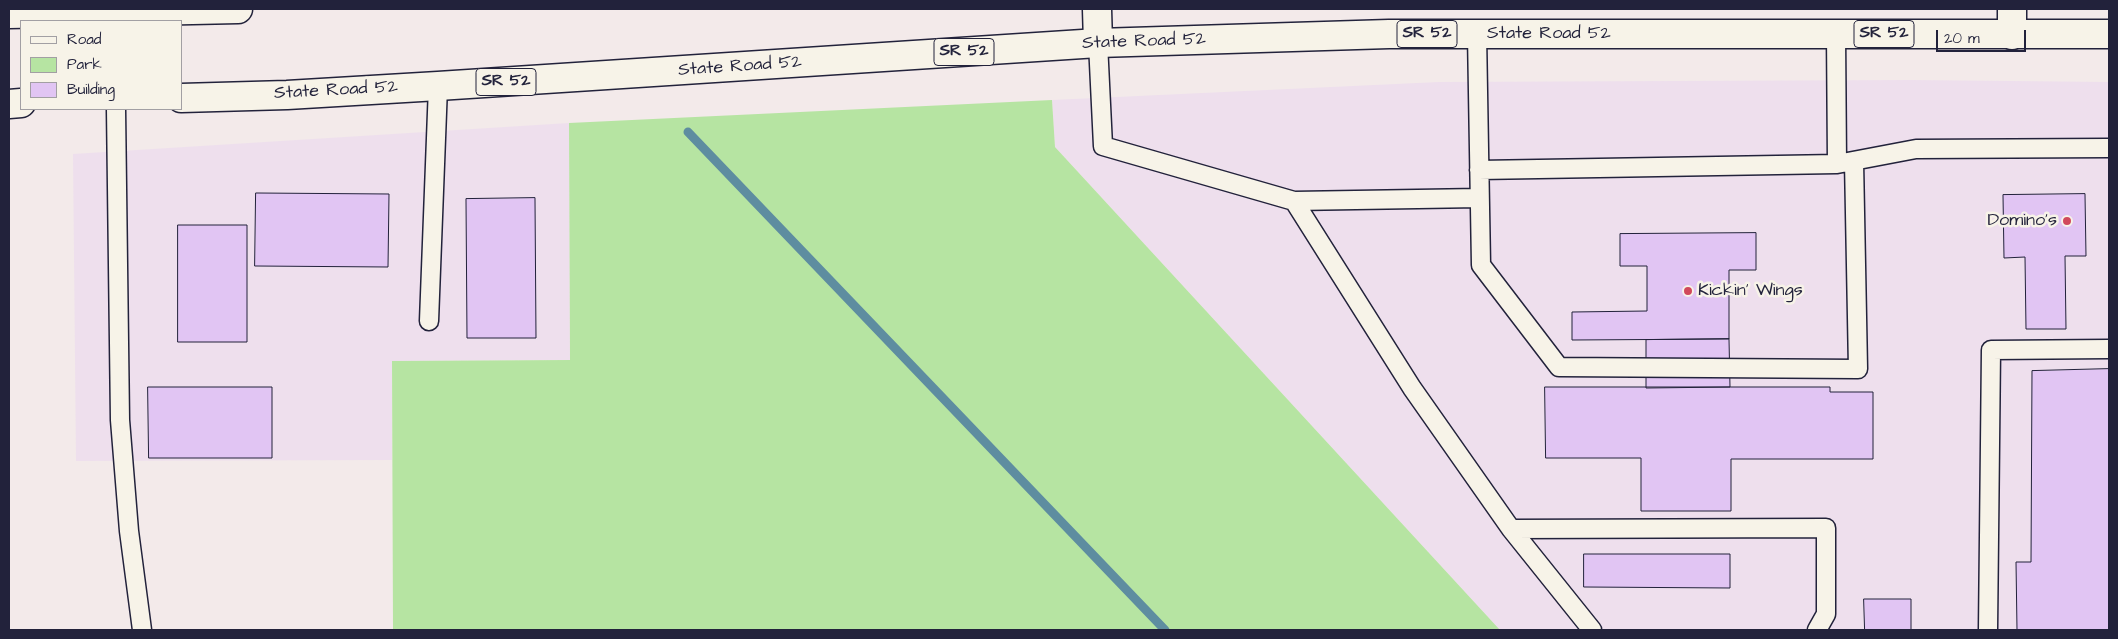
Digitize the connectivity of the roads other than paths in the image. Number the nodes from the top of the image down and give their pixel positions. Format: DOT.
graph roads {
  1 [pos="238,9"];
  2 [pos="1097,9"];
  3 [pos="9,14"];
  4 [pos="2012,22"];
  5 [pos="1477,34"];
  6 [pos="1836,34"];
  7 [pos="2109,34"];
  8 [pos="1098,43"];
  9 [pos="438,86"];
  10 [pos="182,98"];
  11 [pos="116,110"];
  12 [pos="2109,148"];
  13 [pos="1845,162"];
  14 [pos="1479,170"];
  15 [pos="1479,198"];
  16 [pos="1294,201"];
  17 [pos="429,321"];
  18 [pos="2109,349"];
  19 [pos="1511,529"];
  20 [pos="142,630"];
  21 [pos="1592,630"];
  22 [pos="1817,630"];
  23 [pos="1988,630"];
  1 -- 3 [label="main road"];
  2 -- 8 [label="main road"];
  4 -- 6 [label="main road, State Road 52 / SR 52"];
  4 -- 7 [label="main road, State Road 52 / SR 52"];
  5 -- 6 [label="main road, State Road 52 / SR 52"];
  5 -- 8 [label="main road, State Road 52 / SR 52"];
  5 -- 14 [label="lane"];
  6 -- 13 [label="lane"];
  8 -- 9 [label="main road, State Road 52 / SR 52"];
  8 -- 16 [label="lane"];
  9 -- 10 [label="main road, State Road 52 / SR 52"];
  9 -- 17 [label="lane"];
  11 -- 20 [label="lane"];
  12 -- 13 [label="lane"];
  13 -- 14 [label="lane"];
  13 -- 15 [label="lane"];
  14 -- 15 [label="lane"];
  15 -- 16 [label="lane"];
  16 -- 19 [label="lane"];
  18 -- 23 [label="lane"];
  19 -- 21 [label="lane"];
  19 -- 22 [label="lane"];
}
